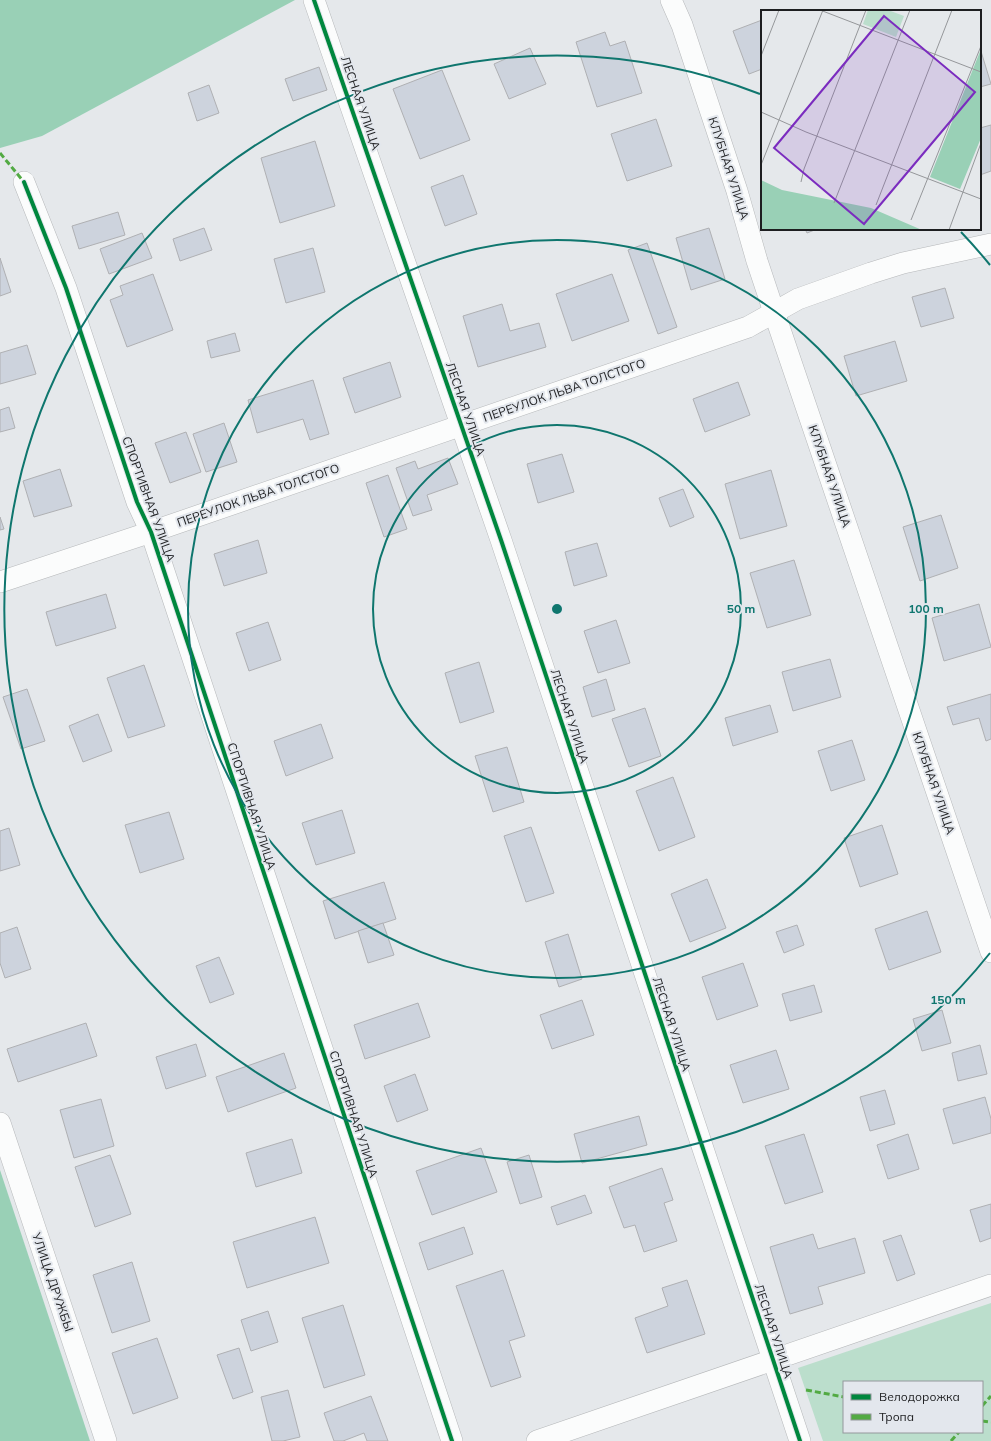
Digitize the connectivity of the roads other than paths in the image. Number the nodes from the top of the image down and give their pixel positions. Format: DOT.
graph roads {
  1 [pos="314,0"];
  2 [pos="671,0"];
  3 [pos="24,182"];
  4 [pos="991,244"];
  5 [pos="774,312"];
  6 [pos="461,425"];
  7 [pos="151,532"];
  8 [pos="0,582"];
  9 [pos="991,952"];
  10 [pos="0,1123"];
  11 [pos="991,1285"];
  12 [pos="773,1360"];
  13 [pos="106,1441"];
  14 [pos="452,1441"];
  15 [pos="537,1441"];
  16 [pos="800,1441"];
  1 -- 6 [label="street, ЛЕСНАЯ УЛИЦА"];
  2 -- 5 [label="street, КЛУБНАЯ УЛИЦА"];
  3 -- 7 [label="street, СПОРТИВНАЯ УЛИЦА"];
  4 -- 5 [label="street, ПЕРЕУЛОК ЛЬВА ТОЛСТОГО"];
  5 -- 6 [label="street, ПЕРЕУЛОК ЛЬВА ТОЛСТОГО"];
  5 -- 9 [label="street, КЛУБНАЯ УЛИЦА"];
  6 -- 7 [label="street, ПЕРЕУЛОК ЛЬВА ТОЛСТОГО"];
  6 -- 12 [label="street, ЛЕСНАЯ УЛИЦА"];
  7 -- 8 [label="street, ПЕРЕУЛОК ЛЬВА ТОЛСТОГО"];
  7 -- 14 [label="street, СПОРТИВНАЯ УЛИЦА"];
  10 -- 13 [label="street, УЛИЦА ДРУЖБЫ"];
  11 -- 12 [label="street"];
  12 -- 15 [label="street"];
  12 -- 16 [label="street, ЛЕСНАЯ УЛИЦА"];
}
